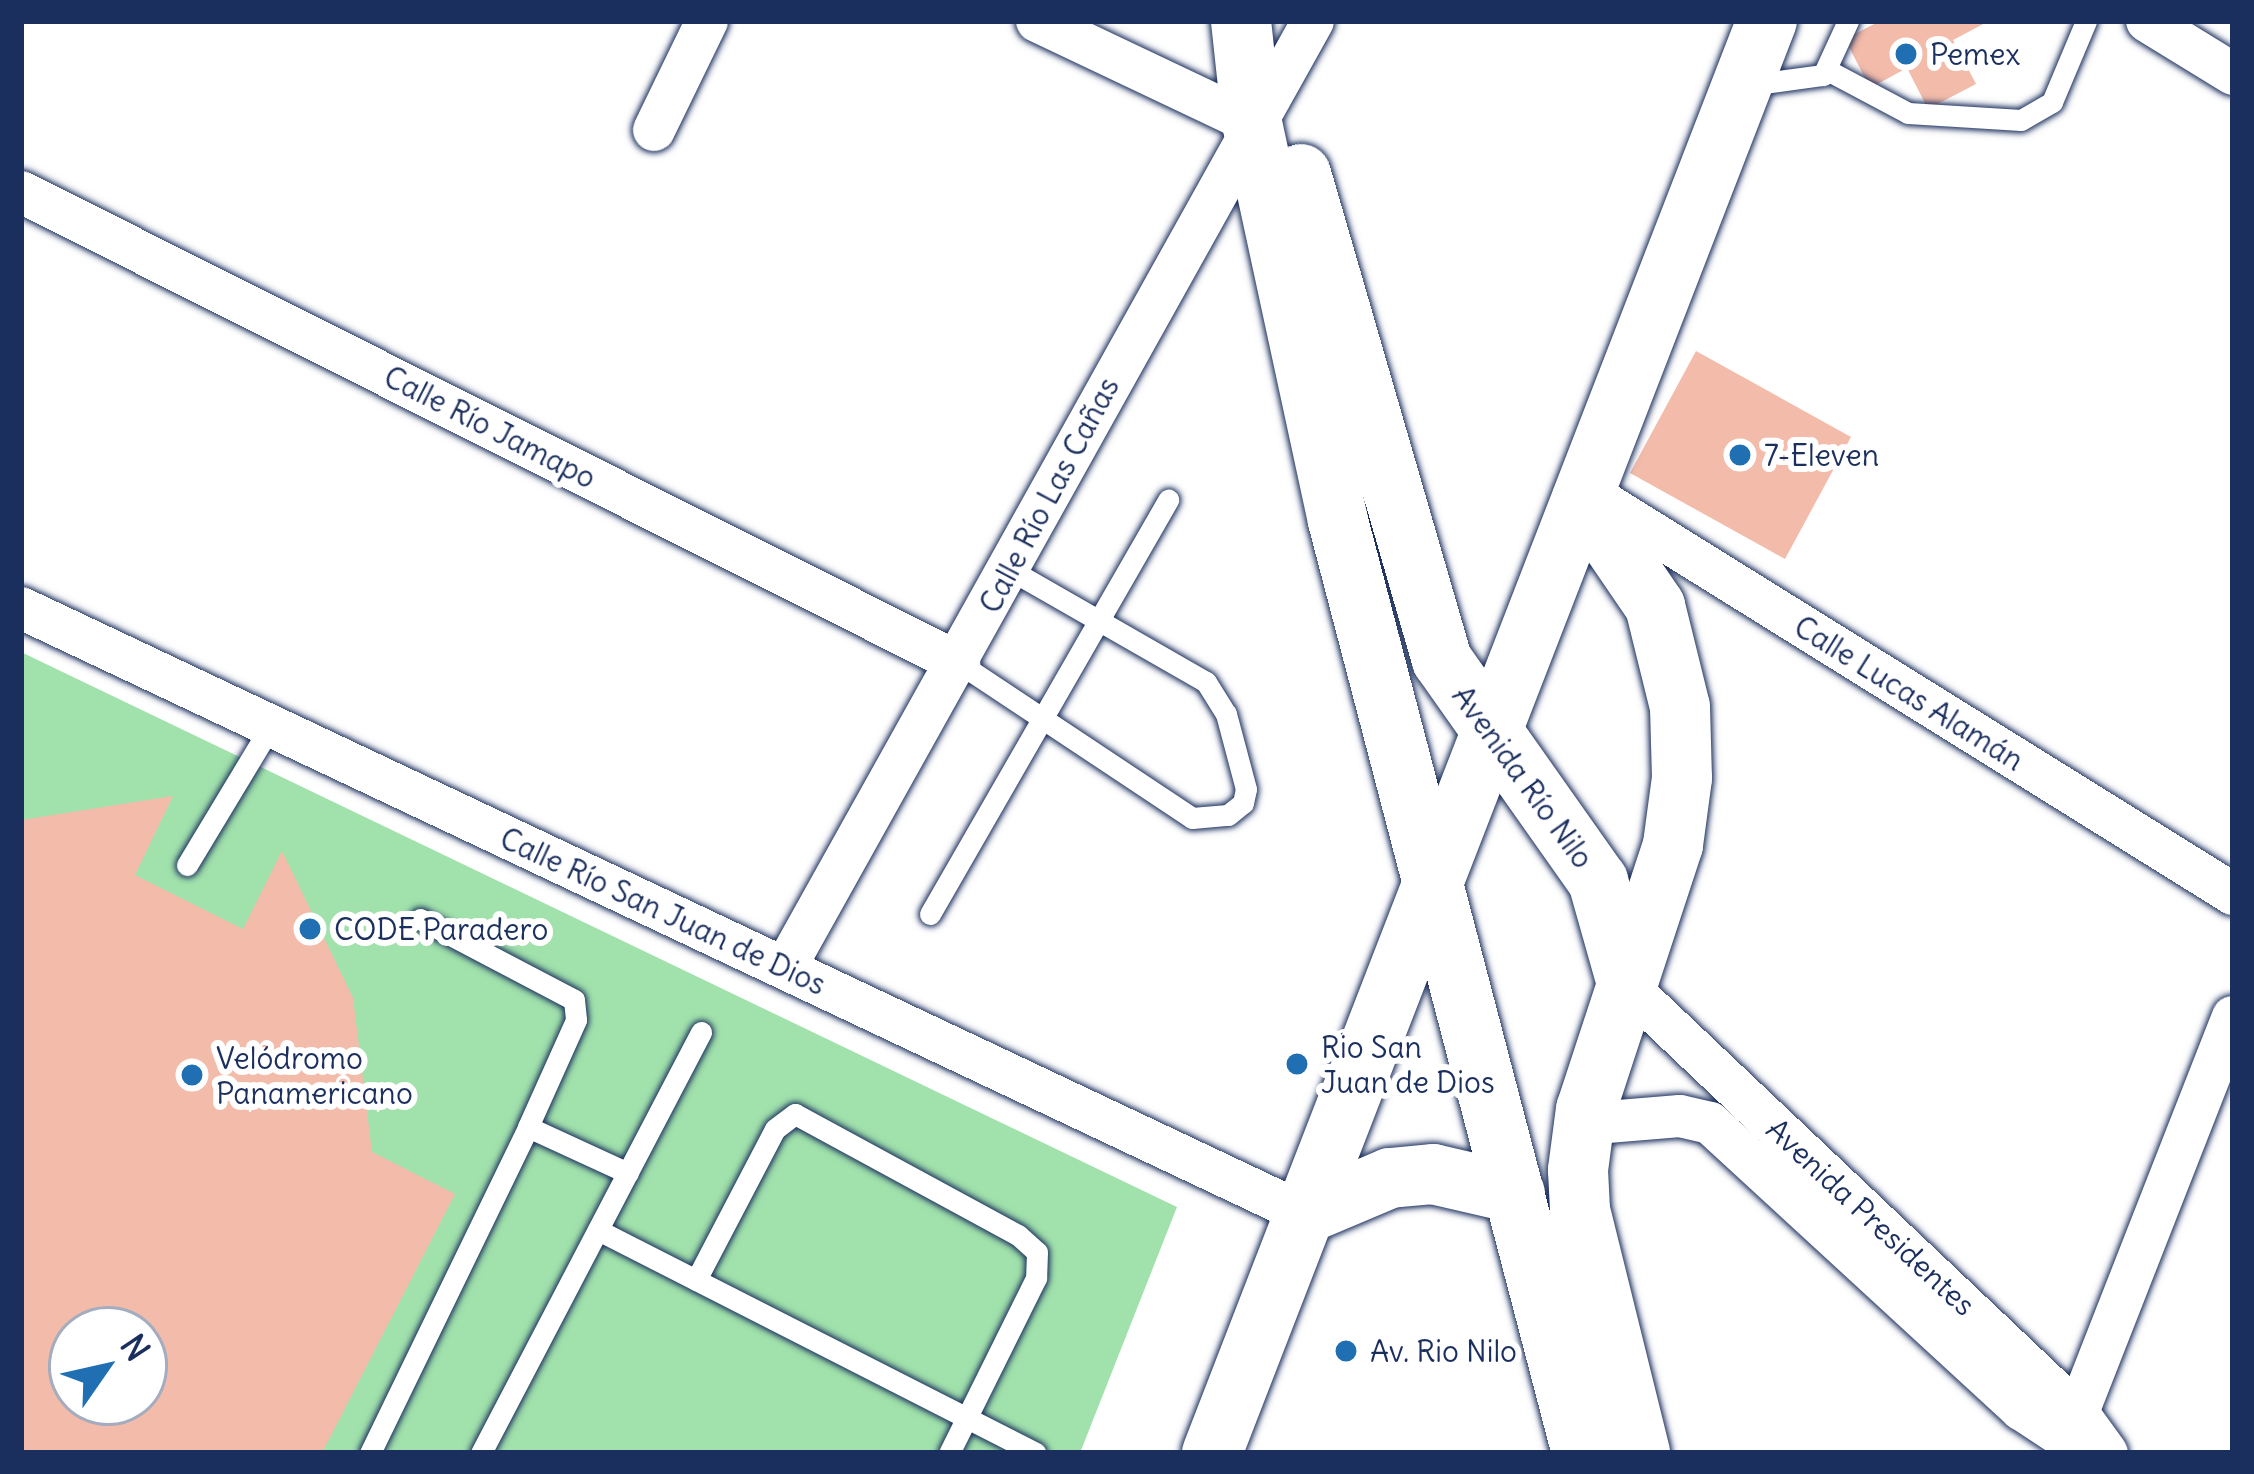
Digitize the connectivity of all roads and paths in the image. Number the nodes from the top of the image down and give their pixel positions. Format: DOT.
graph roads {
  1 [pos="707,21"];
  2 [pos="1036,21"];
  3 [pos="1312,21"];
  4 [pos="1767,21"];
  5 [pos="1848,21"];
  6 [pos="2086,21"];
  7 [pos="2147,21"];
  8 [pos="1253,68"];
  9 [pos="1829,71"];
  10 [pos="2233,74"];
  11 [pos="1743,86"];
  12 [pos="654,130"];
  13 [pos="21,192"];
  14 [pos="1584,495"];
  15 [pos="1168,500"];
  16 [pos="1009,569"];
  17 [pos="21,608"];
  18 [pos="1102,627"];
  19 [pos="958,662"];
  20 [pos="1043,719"];
  21 [pos="271,726"];
  22 [pos="1492,732"];
  23 [pos="187,865"];
  24 [pos="1436,876"];
  25 [pos="2233,894"];
  26 [pos="930,914"];
  27 [pos="420,919"];
  28 [pos="785,968"];
  29 [pos="1628,987"];
  30 [pos="2233,1017"];
  31 [pos="701,1033"];
  32 [pos="1583,1124"];
  33 [pos="527,1127"];
  34 [pos="628,1173"];
  35 [pos="1515,1193"];
  36 [pos="1305,1214"];
  37 [pos="598,1230"];
  38 [pos="696,1280"];
  39 [pos="968,1420"];
  40 [pos="2085,1440"];
  41 [pos="1223,1447"];
  42 [pos="370,1453"];
  43 [pos="482,1453"];
  44 [pos="949,1453"];
  45 [pos="1035,1453"];
  46 [pos="1582,1453"];
  47 [pos="1640,1453"];
  1 -- 12 [label="street"];
  2 -- 8 [label="street"];
  3 -- 8 [label="street, Calle Río Las Cañas"];
  4 -- 11 [label="main road"];
  5 -- 9 [label="lane"];
  6 -- 9 [label="lane"];
  7 -- 10 [label="street"];
  8 -- 16 [label="street, Calle Río Las Cañas"];
  8 -- 22 [label="main road, Avenida Río Nilo"];
  8 -- 24 [label="main road"];
  9 -- 11 [label="lane"];
  11 -- 14 [label="main road"];
  13 -- 19 [label="street, Calle Río Jamapo"];
  14 -- 22 [label="main road"];
  14 -- 25 [label="street, Calle Lucas Alamán"];
  14 -- 29 [label="main road"];
  15 -- 18 [label="lane"];
  16 -- 18 [label="lane"];
  16 -- 19 [label="street, Calle Río Las Cañas"];
  17 -- 21 [label="street, Calle Río San Juan de Dios"];
  18 -- 20 [label="lane"];
  18 -- 20 [label="lane"];
  19 -- 20 [label="lane"];
  19 -- 28 [label="street, Calle Río Las Cañas"];
  20 -- 26 [label="lane"];
  21 -- 23 [label="lane"];
  21 -- 28 [label="street, Calle Río San Juan de Dios"];
  22 -- 24 [label="main road"];
  22 -- 29 [label="main road, Avenida Río Nilo"];
  24 -- 35 [label="main road"];
  24 -- 36 [label="main road"];
  27 -- 33 [label="lane"];
  28 -- 36 [label="street, Calle Río San Juan de Dios"];
  29 -- 32 [label="main road"];
  29 -- 40 [label="street, Avenida Presidentes"];
  30 -- 40 [label="street"];
  31 -- 34 [label="lane"];
  32 -- 40 [label="street, Avenida Presidentes"];
  32 -- 47 [label="main road"];
  33 -- 34 [label="lane"];
  33 -- 42 [label="lane"];
  34 -- 37 [label="lane"];
  35 -- 36 [label="main road"];
  35 -- 46 [label="main road"];
  36 -- 41 [label="main road"];
  37 -- 38 [label="lane"];
  37 -- 43 [label="lane"];
  38 -- 39 [label="lane"];
  38 -- 39 [label="lane"];
  39 -- 44 [label="lane"];
  39 -- 45 [label="lane"];
}
